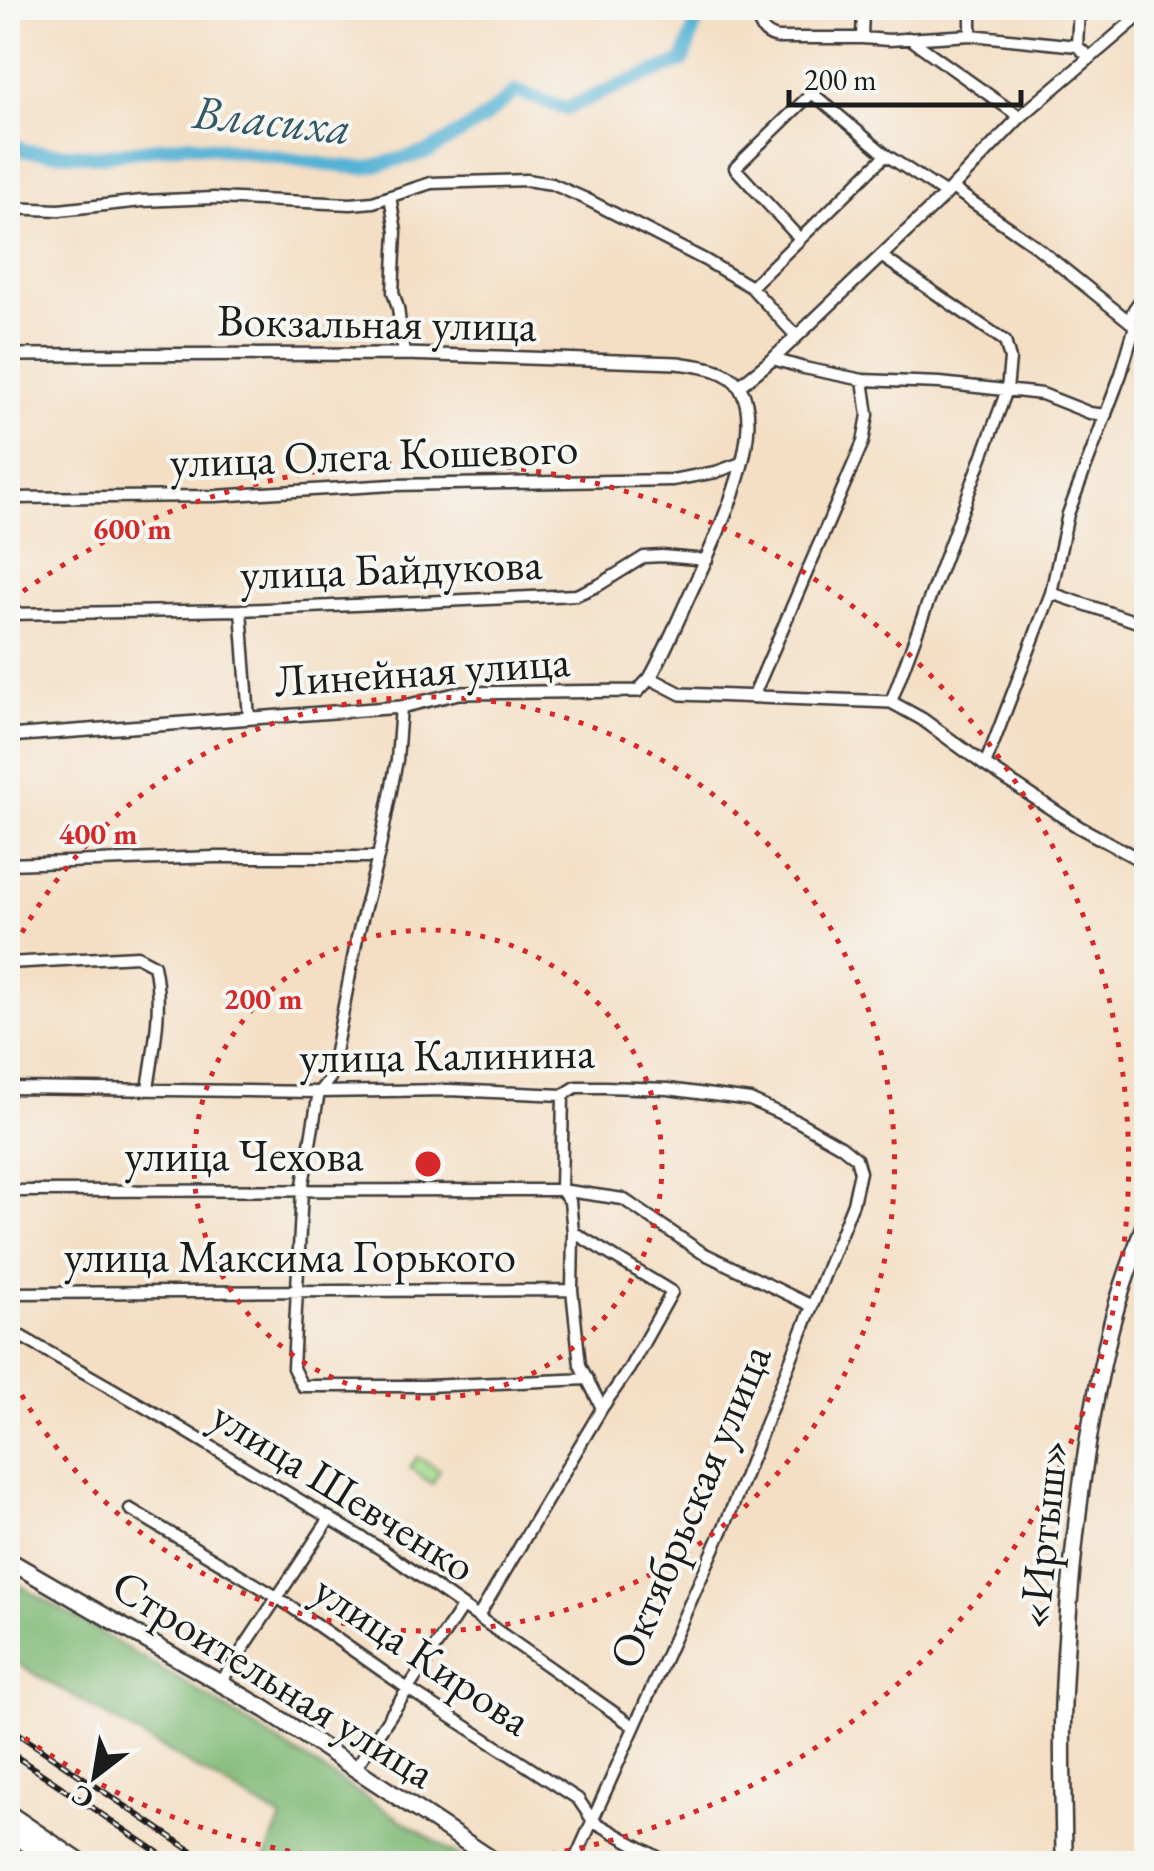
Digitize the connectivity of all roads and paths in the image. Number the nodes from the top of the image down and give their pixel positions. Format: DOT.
graph roads {
  1 [pos="757,8"];
  2 [pos="863,8"];
  3 [pos="971,8"];
  4 [pos="1078,8"];
  5 [pos="1146,10"];
  6 [pos="971,35"];
  7 [pos="862,38"];
  8 [pos="908,38"];
  9 [pos="1077,46"];
  10 [pos="1089,57"];
  11 [pos="1020,116"];
  12 [pos="886,154"];
  13 [pos="949,191"];
  14 [pos="390,196"];
  15 [pos="8,208"];
  16 [pos="799,238"];
  17 [pos="881,256"];
  18 [pos="752,287"];
  19 [pos="1143,297"];
  20 [pos="1112,306"];
  21 [pos="1137,326"];
  22 [pos="796,336"];
  23 [pos="404,354"];
  24 [pos="8,355"];
  25 [pos="773,359"];
  26 [pos="864,380"];
  27 [pos="740,386"];
  28 [pos="1007,390"];
  29 [pos="1106,415"];
  30 [pos="741,463"];
  31 [pos="8,498"];
  32 [pos="707,560"];
  33 [pos="1051,593"];
  34 [pos="241,610"];
  35 [pos="8,614"];
  36 [pos="1146,625"];
  37 [pos="650,678"];
  38 [pos="753,697"];
  39 [pos="891,702"];
  40 [pos="400,707"];
  41 [pos="249,718"];
  42 [pos="8,736"];
  43 [pos="985,766"];
  44 [pos="378,857"];
  45 [pos="8,864"];
  46 [pos="1146,864"];
  47 [pos="8,963"];
  48 [pos="8,1088"];
  49 [pos="148,1089"];
  50 [pos="319,1092"];
  51 [pos="563,1095"];
  52 [pos="860,1172"];
  53 [pos="302,1190"];
  54 [pos="561,1190"];
  55 [pos="8,1191"];
  56 [pos="1146,1220"];
  57 [pos="573,1232"];
  58 [pos="572,1290"];
  59 [pos="295,1291"];
  60 [pos="8,1293"];
  61 [pos="812,1306"];
  62 [pos="8,1329"];
  63 [pos="588,1379"];
  64 [pos="602,1408"];
  65 [pos="130,1508"];
  66 [pos="330,1518"];
  67 [pos="8,1560"];
  68 [pos="277,1598"];
  69 [pos="462,1607"];
  70 [pos="478,1617"];
  71 [pos="221,1682"];
  72 [pos="408,1689"];
  73 [pos="633,1726"];
  74 [pos="355,1769"];
  75 [pos="8,1813"];
  76 [pos="592,1822"];
  77 [pos="8,1832"];
  78 [pos="8,1850"];
  79 [pos="28,1864"];
  80 [pos="57,1864"];
  81 [pos="83,1864"];
  82 [pos="499,1864"];
  83 [pos="573,1864"];
  84 [pos="670,1864"];
  85 [pos="1064,1864"];
  1 -- 7 [label="street"];
  2 -- 7 [label="street"];
  3 -- 6 [label="street"];
  4 -- 9 [label="street"];
  5 -- 10 [label="street"];
  6 -- 8 [label="street"];
  6 -- 9 [label="street"];
  7 -- 8 [label="street"];
  8 -- 11 [label="street"];
  9 -- 10 [label="street"];
  10 -- 11 [label="street"];
  11 -- 13 [label="street"];
  12 -- 13 [label="street"];
  12 -- 16 [label="street"];
  12 -- 16 [label="street"];
  13 -- 17 [label="street"];
  13 -- 20 [label="street"];
  14 -- 15 [label="street"];
  14 -- 18 [label="street"];
  14 -- 23 [label="street"];
  16 -- 18 [label="street"];
  17 -- 22 [label="street"];
  17 -- 28 [label="street"];
  18 -- 22 [label="street"];
  19 -- 20 [label="street"];
  19 -- 21 [label="street"];
  20 -- 21 [label="street"];
  21 -- 29 [label="street"];
  22 -- 25 [label="street"];
  23 -- 24 [label="street, Вокзальная улица"];
  23 -- 27 [label="street, Вокзальная улица"];
  25 -- 26 [label="street"];
  25 -- 27 [label="street"];
  26 -- 28 [label="street"];
  26 -- 38 [label="street"];
  27 -- 30 [label="street"];
  28 -- 29 [label="street"];
  28 -- 39 [label="street"];
  29 -- 33 [label="street"];
  30 -- 31 [label="street, улица Олега Кошевого"];
  30 -- 32 [label="street"];
  32 -- 34 [label="street, улица Байдукова"];
  32 -- 37 [label="street"];
  33 -- 36 [label="street"];
  33 -- 43 [label="street"];
  34 -- 35 [label="street, улица Байдукова"];
  34 -- 41 [label="street"];
  37 -- 38 [label="street"];
  37 -- 40 [label="street, Линейная улица"];
  38 -- 39 [label="street"];
  39 -- 43 [label="street"];
  40 -- 41 [label="street, Линейная улица"];
  40 -- 44 [label="street"];
  41 -- 42 [label="street, Линейная улица"];
  43 -- 46 [label="street"];
  44 -- 45 [label="street"];
  44 -- 50 [label="street"];
  47 -- 49 [label="street"];
  48 -- 49 [label="street, улица Калинина"];
  49 -- 50 [label="street, улица Калинина"];
  50 -- 51 [label="street, улица Калинина"];
  50 -- 53 [label="street"];
  51 -- 52 [label="street, улица Калинина"];
  51 -- 54 [label="street"];
  52 -- 61 [label="street, Октябрьская улица"];
  53 -- 54 [label="street, улица Чехова"];
  53 -- 55 [label="street, улица Чехова"];
  53 -- 59 [label="street"];
  54 -- 57 [label="street"];
  54 -- 61 [label="street, улица Чехова"];
  56 -- 85 [label="main road, «Иртыш»"];
  57 -- 58 [label="street"];
  57 -- 64 [label="street"];
  58 -- 59 [label="street, улица Максима Горького"];
  58 -- 63 [label="street"];
  59 -- 60 [label="street, улица Максима Горького"];
  59 -- 63 [label="street"];
  61 -- 73 [label="street, Октябрьская улица"];
  62 -- 66 [label="street, улица Шевченко"];
  63 -- 64 [label="street"];
  64 -- 70 [label="street"];
  65 -- 68 [label="street, улица Кирова"];
  66 -- 68 [label="street"];
  66 -- 69 [label="street, улица Шевченко"];
  67 -- 71 [label="main road, Строительная улица"];
  68 -- 71 [label="street"];
  68 -- 72 [label="street, улица Кирова"];
  69 -- 70 [label="street, улица Шевченко"];
  69 -- 72 [label="street"];
  70 -- 73 [label="street, улица Шевченко"];
  71 -- 74 [label="main road, Строительная улица"];
  72 -- 74 [label="street"];
  72 -- 76 [label="street, улица Кирова"];
  73 -- 76 [label="street, Октябрьская улица"];
  74 -- 82 [label="main road, Строительная улица"];
  75 -- 81 [label="main road"];
  76 -- 83 [label="street, Октябрьская улица"];
  76 -- 84 [label="street, улица Кирова"];
  77 -- 80 [label="main road"];
  78 -- 79 [label="street"];
}
